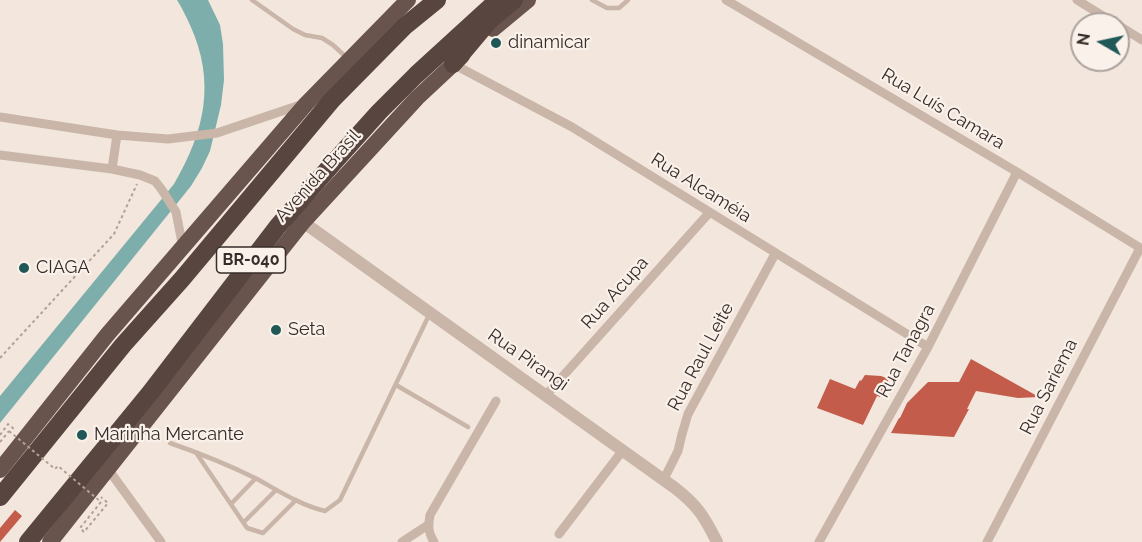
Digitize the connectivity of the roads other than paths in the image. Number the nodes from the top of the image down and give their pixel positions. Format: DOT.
graph roads {
  1 [pos="252,0"];
  2 [pos="408,0"];
  3 [pos="437,0"];
  4 [pos="498,0"];
  5 [pos="514,0"];
  6 [pos="528,0"];
  7 [pos="592,0"];
  8 [pos="628,0"];
  9 [pos="726,0"];
  10 [pos="1077,0"];
  11 [pos="1097,12"];
  12 [pos="349,59"];
  13 [pos="453,64"];
  14 [pos="306,104"];
  15 [pos="0,117"];
  16 [pos="117,135"];
  17 [pos="0,155"];
  18 [pos="112,169"];
  19 [pos="1017,172"];
  20 [pos="709,213"];
  21 [pos="303,222"];
  22 [pos="183,248"];
  23 [pos="1141,249"];
  24 [pos="775,254"];
  25 [pos="431,313"];
  26 [pos="928,347"];
  27 [pos="396,385"];
  28 [pos="546,396"];
  29 [pos="496,401"];
  30 [pos="468,427"];
  31 [pos="170,442"];
  32 [pos="623,450"];
  33 [pos="196,452"];
  34 [pos="108,469"];
  35 [pos="0,470"];
  36 [pos="255,478"];
  37 [pos="663,479"];
  38 [pos="276,490"];
  39 [pos="0,496"];
  40 [pos="296,500"];
  41 [pos="231,504"];
  42 [pos="243,522"];
  43 [pos="428,525"];
  44 [pos="559,534"];
  45 [pos="28,542"];
  46 [pos="50,542"];
  47 [pos="161,542"];
  48 [pos="402,542"];
  49 [pos="434,542"];
  50 [pos="717,542"];
  51 [pos="819,542"];
  52 [pos="987,542"];
  1 -- 12 [label="lane"];
  2 -- 12 [label="highway"];
  3 -- 39 [label="highway, Avenida Brasil / BR-040"];
  4 -- 45 [label="highway, Avenida Brasil / BR-040"];
  5 -- 13 [label="highway"];
  6 -- 13 [label="highway, Avenida Brasil"];
  7 -- 8 [label="lane"];
  9 -- 19 [label="street, Rua Luís Camara"];
  10 -- 11 [label="street"];
  12 -- 14 [label="highway"];
  13 -- 20 [label="street, Rua Alcaméia"];
  13 -- 21 [label="highway, Avenida Brasil"];
  14 -- 16 [label="street"];
  14 -- 22 [label="highway"];
  15 -- 16 [label="street"];
  16 -- 18 [label="street"];
  17 -- 18 [label="street"];
  18 -- 22 [label="street"];
  19 -- 23 [label="street, Rua Luís Camara"];
  19 -- 26 [label="street, Rua Tanagra"];
  20 -- 24 [label="street, Rua Alcaméia"];
  20 -- 28 [label="street, Rua Acupa"];
  21 -- 25 [label="street, Rua Pirangi"];
  21 -- 34 [label="highway, Avenida Brasil"];
  22 -- 35 [label="highway"];
  23 -- 52 [label="street, Rua Sariema"];
  24 -- 26 [label="street, Rua Alcaméia"];
  24 -- 37 [label="street, Rua Raul Leite"];
  25 -- 27 [label="lane"];
  25 -- 28 [label="street, Rua Pirangi"];
  26 -- 51 [label="street, Rua Tanagra"];
  27 -- 30 [label="lane"];
  27 -- 40 [label="lane"];
  28 -- 32 [label="street, Rua Pirangi"];
  29 -- 43 [label="street"];
  31 -- 33 [label="lane"];
  32 -- 37 [label="street, Rua Pirangi"];
  32 -- 44 [label="street"];
  33 -- 36 [label="lane"];
  33 -- 41 [label="lane"];
  34 -- 46 [label="highway, Avenida Brasil"];
  34 -- 47 [label="street"];
  36 -- 38 [label="lane"];
  36 -- 41 [label="lane"];
  37 -- 50 [label="street, Rua Pirangi"];
  38 -- 40 [label="lane"];
  38 -- 42 [label="lane"];
  40 -- 42 [label="lane"];
  41 -- 42 [label="lane"];
  43 -- 48 [label="street"];
  43 -- 49 [label="street"];
}
